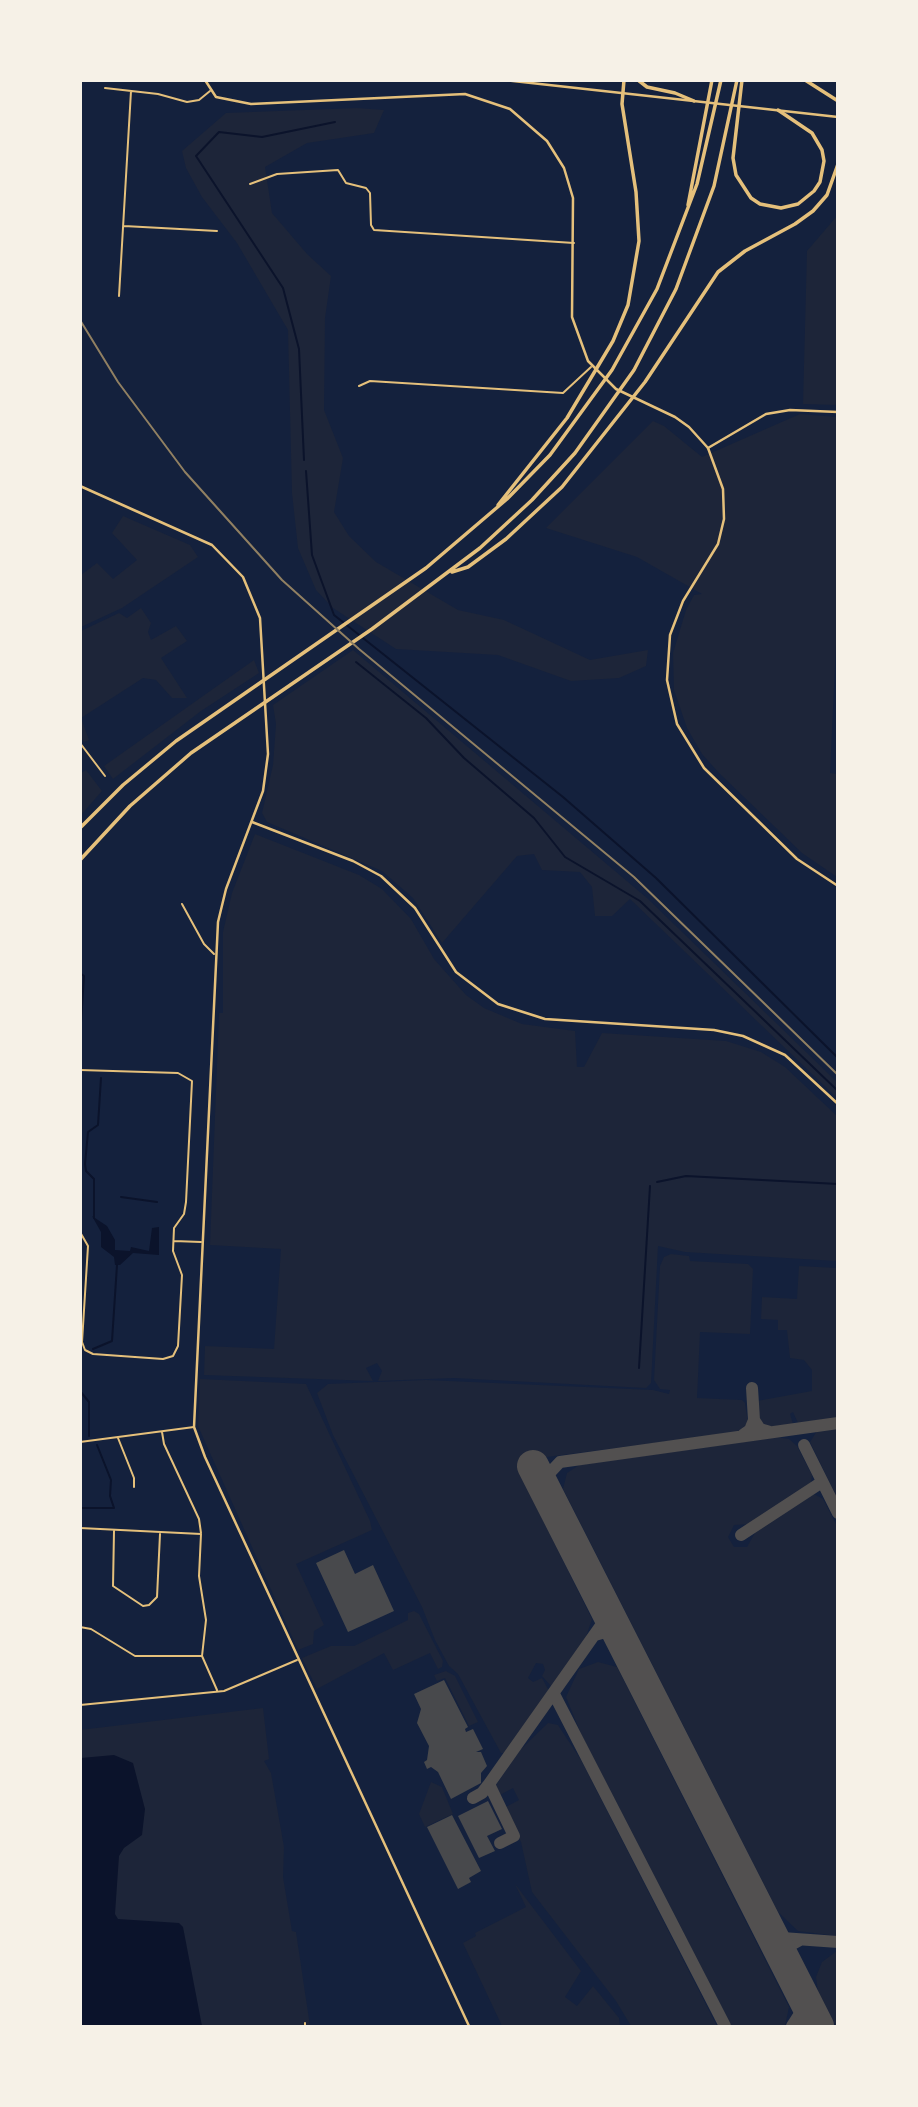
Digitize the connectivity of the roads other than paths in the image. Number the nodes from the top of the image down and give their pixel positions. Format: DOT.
graph roads {
  1 [pos="205,80"];
  2 [pos="504,80"];
  3 [pos="624,80"];
  4 [pos="638,80"];
  5 [pos="712,80"];
  6 [pos="721,80"];
  7 [pos="739,80"];
  8 [pos="805,80"];
  9 [pos="104,88"];
  10 [pos="131,91"];
  11 [pos="209,91"];
  12 [pos="622,93"];
  13 [pos="838,101"];
  14 [pos="694,102"];
  15 [pos="778,110"];
  16 [pos="838,117"];
  17 [pos="838,164"];
  18 [pos="250,184"];
  19 [pos="687,213"];
  20 [pos="123,226"];
  21 [pos="218,231"];
  22 [pos="574,243"];
  23 [pos="119,296"];
  24 [pos="592,366"];
  25 [pos="359,386"];
  26 [pos="838,412"];
  27 [pos="708,448"];
  28 [pos="80,486"];
  29 [pos="495,510"];
  30 [pos="450,573"];
  31 [pos="80,743"];
  32 [pos="105,776"];
  33 [pos="252,822"];
  34 [pos="80,828"];
  35 [pos="80,860"];
  36 [pos="838,886"];
  37 [pos="182,904"];
  38 [pos="215,954"];
  39 [pos="80,1070"];
  40 [pos="838,1104"];
  41 [pos="80,1232"];
  42 [pos="173,1241"];
  43 [pos="201,1242"];
  44 [pos="194,1427"];
  45 [pos="162,1432"];
  46 [pos="118,1437"];
  47 [pos="80,1442"];
  48 [pos="134,1487"];
  49 [pos="80,1528"];
  50 [pos="114,1530"];
  51 [pos="160,1532"];
  52 [pos="201,1534"];
  53 [pos="80,1627"];
  54 [pos="202,1656"];
  55 [pos="298,1659"];
  56 [pos="218,1691"];
  57 [pos="80,1705"];
  58 [pos="469,2026"];
  1 -- 11 [label="main road"];
  2 -- 12 [label="main road"];
  3 -- 12 [label="highway"];
  4 -- 14 [label="highway"];
  5 -- 19 [label="highway"];
  6 -- 19 [label="highway"];
  7 -- 15 [label="highway"];
  7 -- 30 [label="highway"];
  8 -- 13 [label="highway"];
  9 -- 10 [label="street"];
  10 -- 11 [label="street"];
  10 -- 20 [label="street"];
  11 -- 22 [label="main road"];
  12 -- 14 [label="main road"];
  12 -- 29 [label="highway"];
  14 -- 15 [label="main road"];
  15 -- 16 [label="main road"];
  17 -- 30 [label="highway"];
  18 -- 22 [label="street"];
  19 -- 29 [label="highway"];
  20 -- 21 [label="street"];
  20 -- 23 [label="street"];
  22 -- 24 [label="main road"];
  24 -- 25 [label="street"];
  24 -- 27 [label="main road"];
  26 -- 27 [label="main road"];
  27 -- 36 [label="main road"];
  28 -- 33 [label="main road"];
  29 -- 34 [label="highway"];
  30 -- 35 [label="highway"];
  31 -- 32 [label="street"];
  33 -- 38 [label="main road"];
  33 -- 40 [label="main road"];
  37 -- 38 [label="street"];
  38 -- 43 [label="main road"];
  39 -- 42 [label="street"];
  41 -- 42 [label="street"];
  42 -- 43 [label="street"];
  43 -- 44 [label="main road"];
  44 -- 45 [label="street"];
  44 -- 55 [label="main road"];
  45 -- 46 [label="street"];
  45 -- 52 [label="street"];
  46 -- 47 [label="street"];
  46 -- 48 [label="street"];
  49 -- 50 [label="street"];
  50 -- 51 [label="street"];
  50 -- 51 [label="street"];
  51 -- 52 [label="street"];
  52 -- 54 [label="street"];
  53 -- 54 [label="street"];
  54 -- 56 [label="street"];
  55 -- 56 [label="street"];
  55 -- 58 [label="main road"];
  56 -- 57 [label="street"];
}
